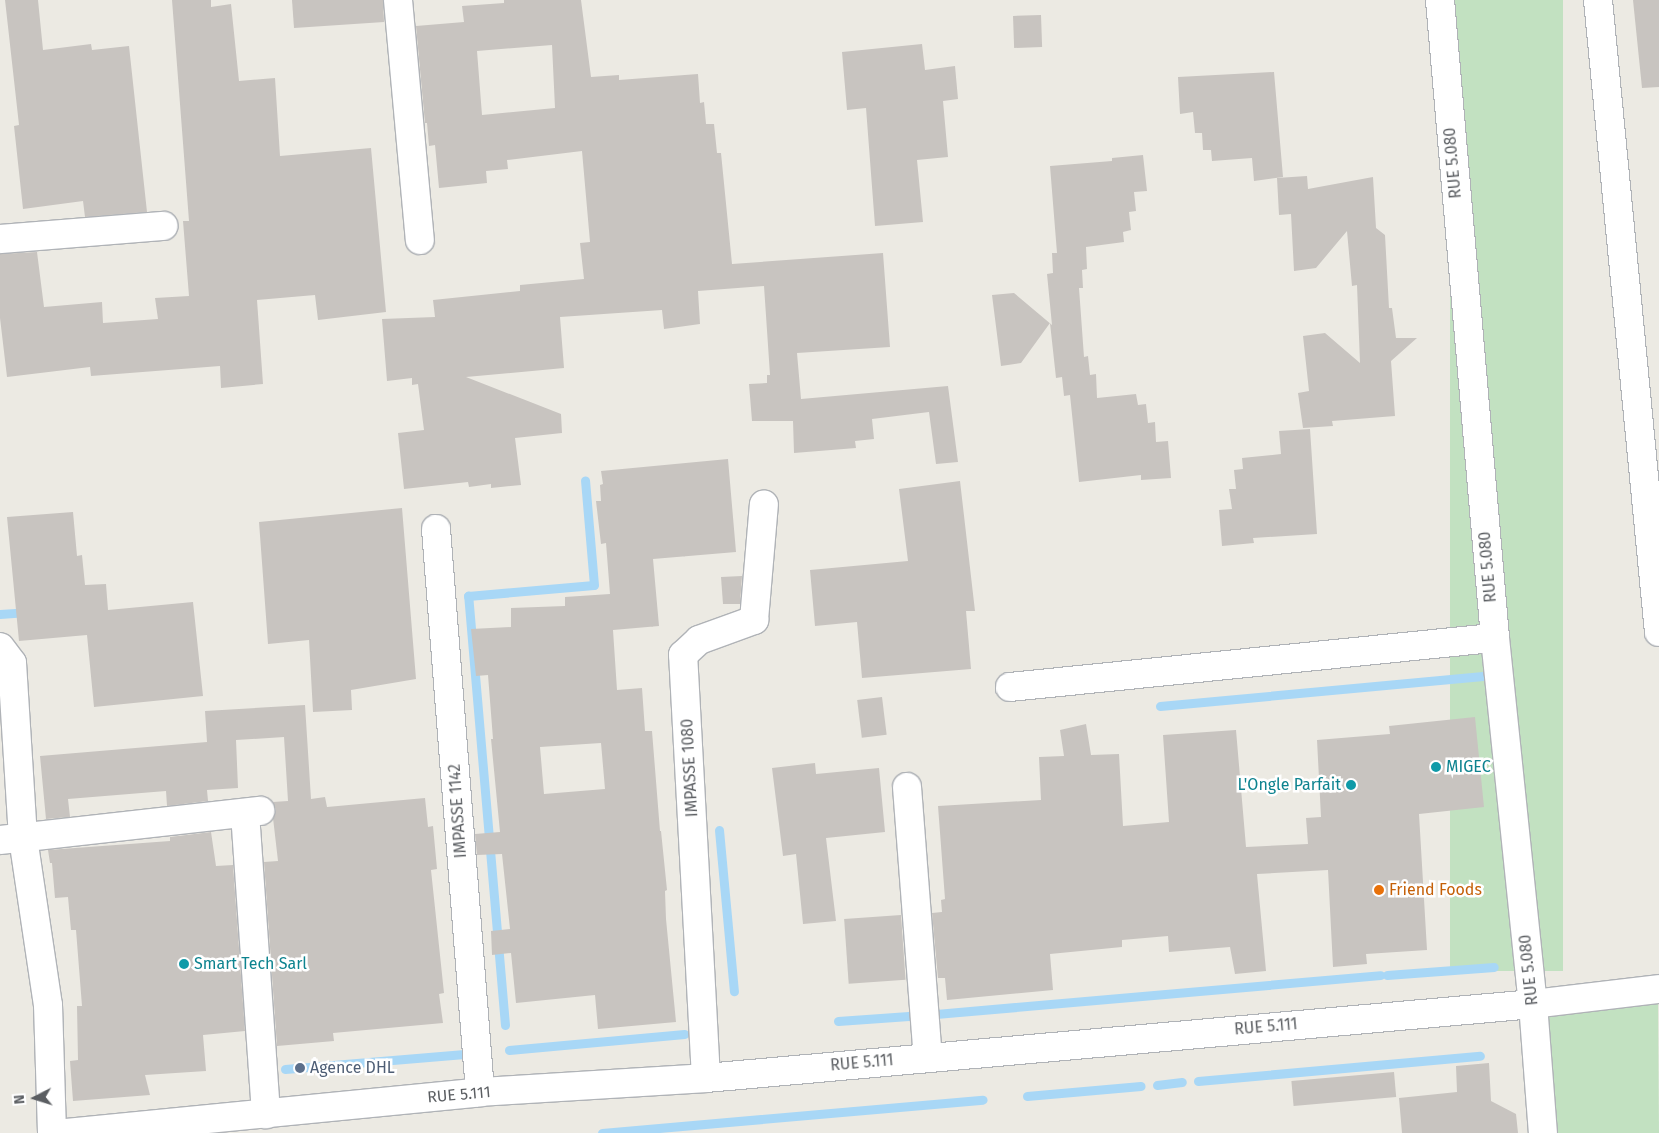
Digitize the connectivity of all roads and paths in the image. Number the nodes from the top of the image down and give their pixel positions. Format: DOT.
graph roads {
  1 [pos="398,0"];
  2 [pos="1440,0"];
  3 [pos="1598,0"];
  4 [pos="162,226"];
  5 [pos="0,239"];
  6 [pos="420,240"];
  7 [pos="764,504"];
  8 [pos="436,529"];
  9 [pos="1659,632"];
  10 [pos="1495,638"];
  11 [pos="0,647"];
  12 [pos="1010,687"];
  13 [pos="906,788"];
  14 [pos="12,839"];
  15 [pos="1659,989"];
  16 [pos="1533,1004"];
  17 [pos="928,1057"];
  18 [pos="706,1078"];
  19 [pos="480,1092"];
  20 [pos="266,1114"];
  21 [pos="52,1133"];
  22 [pos="65,1133"];
  23 [pos="1542,1133"];
  1 -- 6 [label="street"];
  2 -- 10 [label="street, RUE 5.080"];
  3 -- 9 [label="street"];
  4 -- 5 [label="street"];
  7 -- 18 [label="street, IMPASSE 1080"];
  8 -- 19 [label="street, IMPASSE 1142"];
  10 -- 12 [label="street"];
  10 -- 16 [label="street, RUE 5.080"];
  11 -- 14 [label="street"];
  13 -- 17 [label="street"];
  14 -- 20 [label="street"];
  14 -- 21 [label="street"];
  15 -- 16 [label="street, RUE 5.111"];
  16 -- 17 [label="street, RUE 5.111"];
  16 -- 23 [label="street, RUE 5.080"];
  17 -- 18 [label="street, RUE 5.111"];
  18 -- 19 [label="street, RUE 5.111"];
  19 -- 20 [label="street, RUE 5.111"];
  20 -- 22 [label="street, RUE 5.111"];
}
